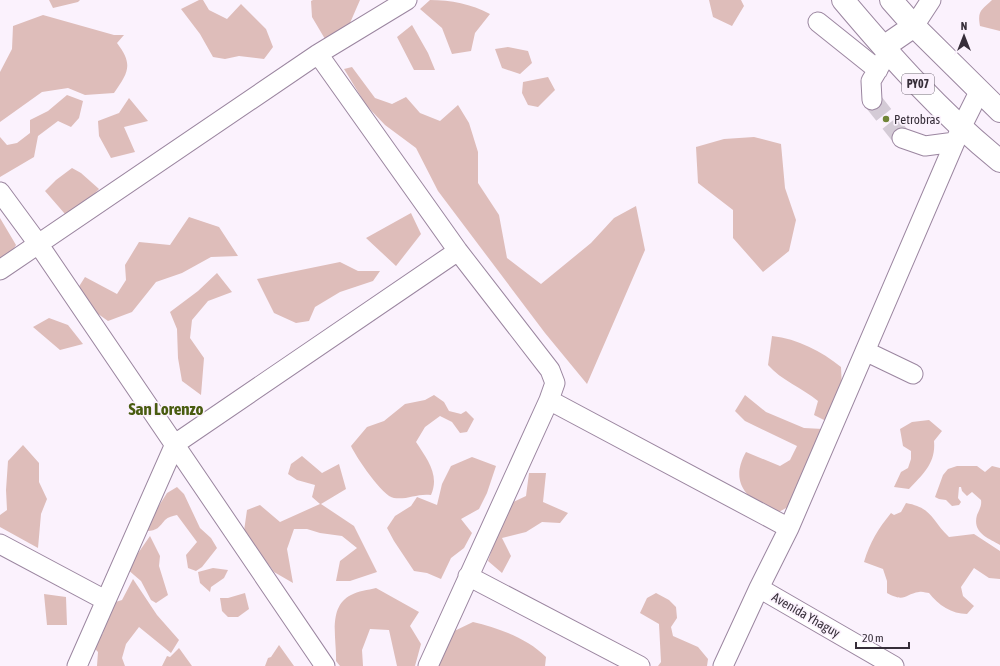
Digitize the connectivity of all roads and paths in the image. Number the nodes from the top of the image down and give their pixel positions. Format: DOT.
graph roads {
  1 [pos="407,0"];
  2 [pos="843,0"];
  3 [pos="891,0"];
  4 [pos="931,0"];
  5 [pos="818,22"];
  6 [pos="914,26"];
  7 [pos="886,49"];
  8 [pos="318,54"];
  9 [pos="878,70"];
  10 [pos="979,92"];
  11 [pos="872,100"];
  12 [pos="1000,111"];
  13 [pos="958,135"];
  14 [pos="902,138"];
  15 [pos="1000,161"];
  16 [pos="0,192"];
  17 [pos="39,245"];
  18 [pos="458,251"];
  19 [pos="0,270"];
  20 [pos="865,351"];
  21 [pos="913,374"];
  22 [pos="549,400"];
  23 [pos="175,444"];
  24 [pos="789,528"];
  25 [pos="0,544"];
  26 [pos="468,576"];
  27 [pos="759,588"];
  28 [pos="105,600"];
  29 [pos="77,666"];
  30 [pos="325,666"];
  31 [pos="428,666"];
  32 [pos="640,666"];
  33 [pos="723,666"];
  34 [pos="894,666"];
  1 -- 8 [label="street"];
  2 -- 7 [label="main road, PY07"];
  3 -- 6 [label="main road, PY07"];
  4 -- 6 [label="street"];
  5 -- 9 [label="street"];
  6 -- 7 [label="main road"];
  6 -- 10 [label="main road, PY07"];
  7 -- 9 [label="street"];
  7 -- 13 [label="main road, PY07"];
  8 -- 17 [label="street"];
  8 -- 18 [label="street"];
  9 -- 11 [label="street"];
  10 -- 12 [label="main road, PY07"];
  10 -- 13 [label="street"];
  13 -- 14 [label="street"];
  13 -- 15 [label="main road, PY07"];
  13 -- 20 [label="street"];
  16 -- 17 [label="street"];
  17 -- 19 [label="street"];
  17 -- 23 [label="street"];
  18 -- 22 [label="street"];
  18 -- 23 [label="street"];
  20 -- 21 [label="street"];
  20 -- 24 [label="street"];
  22 -- 24 [label="street"];
  22 -- 26 [label="street"];
  23 -- 28 [label="street"];
  23 -- 30 [label="street"];
  24 -- 27 [label="street"];
  25 -- 28 [label="street"];
  26 -- 31 [label="street"];
  26 -- 32 [label="street"];
  27 -- 33 [label="street"];
  27 -- 34 [label="street, Avenida Yhaguy"];
  28 -- 29 [label="street"];
}
